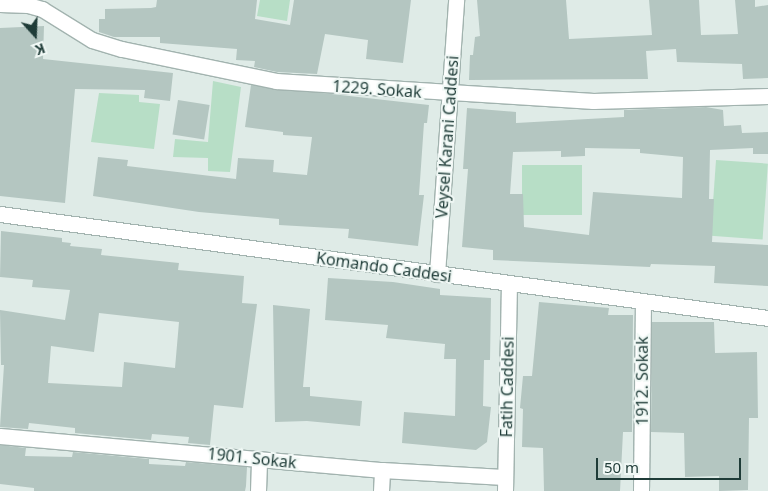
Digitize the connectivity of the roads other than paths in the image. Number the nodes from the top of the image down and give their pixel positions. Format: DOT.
graph roads {
  1 [pos="456,0"];
  2 [pos="0,4"];
  3 [pos="451,94"];
  4 [pos="768,96"];
  5 [pos="0,214"];
  6 [pos="437,274"];
  7 [pos="509,284"];
  8 [pos="643,301"];
  9 [pos="768,318"];
  10 [pos="0,436"];
  11 [pos="259,460"];
  12 [pos="382,470"];
  13 [pos="505,484"];
  14 [pos="258,491"];
  15 [pos="382,491"];
  16 [pos="641,491"];
  1 -- 3 [label="street, Veysel Karani Caddesi"];
  2 -- 3 [label="street, 1229. Sokak"];
  3 -- 4 [label="street, 1229. Sokak"];
  3 -- 6 [label="street, Veysel Karani Caddesi"];
  5 -- 6 [label="street, Komando Caddesi"];
  6 -- 7 [label="street, Komando Caddesi"];
  7 -- 8 [label="street, Komando Caddesi"];
  7 -- 13 [label="street, Fatih Caddesi"];
  8 -- 9 [label="street, Komando Caddesi"];
  8 -- 16 [label="street, 1912. Sokak"];
  10 -- 11 [label="street, 1901. Sokak"];
  11 -- 12 [label="street, 1901. Sokak"];
  11 -- 14 [label="street"];
  12 -- 13 [label="street, 1901. Sokak"];
  12 -- 15 [label="street"];
}
